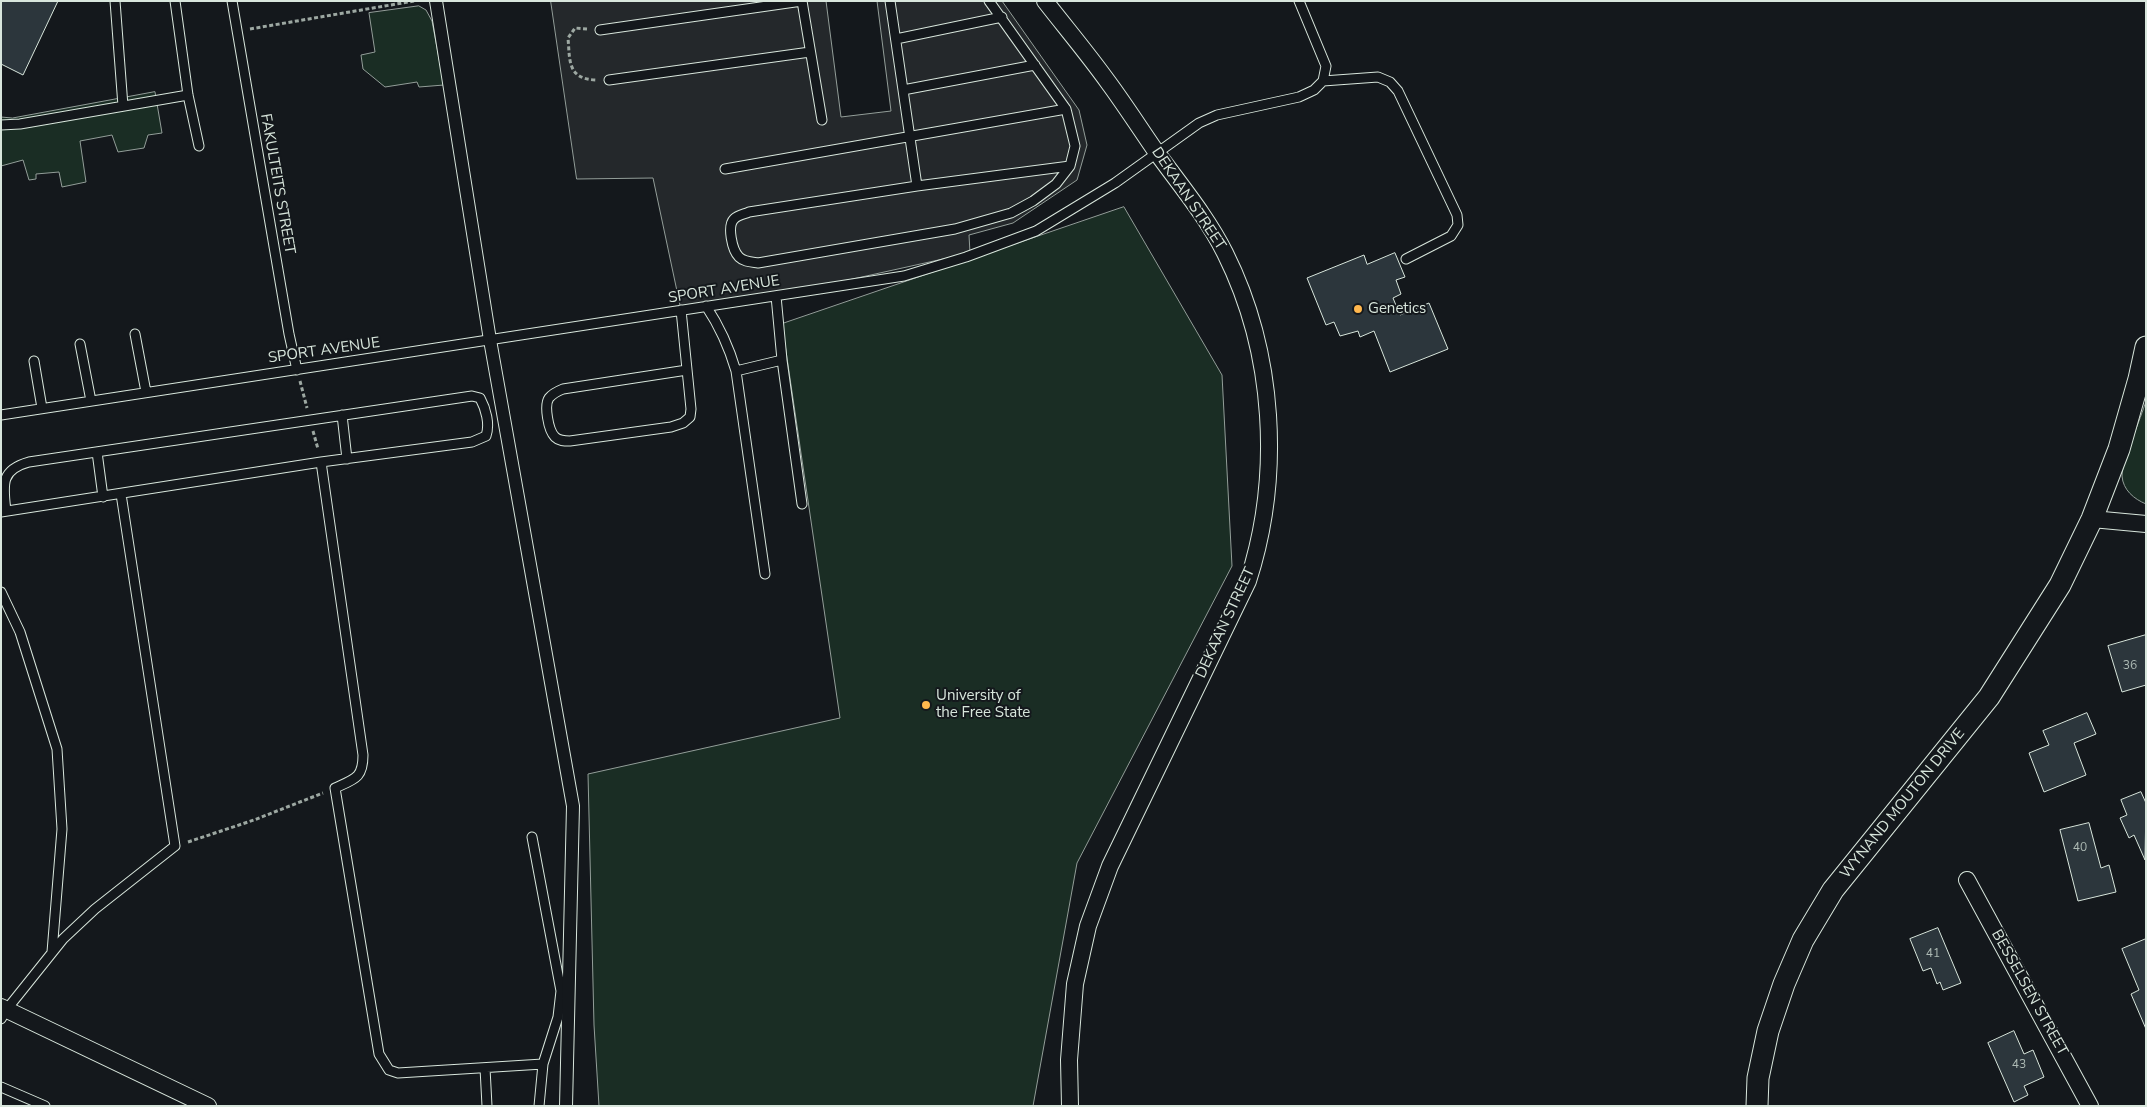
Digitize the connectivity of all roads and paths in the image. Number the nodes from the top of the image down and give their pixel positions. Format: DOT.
graph roads {
  1 [pos="115,1"];
  2 [pos="175,1"];
  3 [pos="232,1"];
  4 [pos="414,1"];
  5 [pos="436,1"];
  6 [pos="802,1"];
  7 [pos="890,1"];
  8 [pos="988,1"];
  9 [pos="1045,1"];
  10 [pos="1299,1"];
  11 [pos="1002,17"];
  12 [pos="600,30"];
  13 [pos="237,31"];
  14 [pos="896,39"];
  15 [pos="810,52"];
  16 [pos="1035,65"];
  17 [pos="609,80"];
  18 [pos="1323,80"];
  19 [pos="903,90"];
  20 [pos="188,95"];
  21 [pos="123,106"];
  22 [pos="1066,109"];
  23 [pos="822,120"];
  24 [pos="1,126"];
  25 [pos="910,137"];
  26 [pos="199,146"];
  27 [pos="1158,154"];
  28 [pos="1070,166"];
  29 [pos="725,169"];
  30 [pos="917,186"];
  31 [pos="1406,259"];
  32 [pos="776,296"];
  33 [pos="706,306"];
  34 [pos="681,310"];
  35 [pos="136,334"];
  36 [pos="490,340"];
  37 [pos="80,344"];
  38 [pos="2146,346"];
  39 [pos="782,360"];
  40 [pos="34,361"];
  41 [pos="297,370"];
  42 [pos="687,370"];
  43 [pos="736,372"];
  44 [pos="146,392"];
  45 [pos="90,401"];
  46 [pos="42,408"];
  47 [pos="1,415"];
  48 [pos="342,416"];
  49 [pos="97,452"];
  50 [pos="347,459"];
  51 [pos="321,462"];
  52 [pos="121,494"];
  53 [pos="103,497"];
  54 [pos="802,504"];
  55 [pos="4,512"];
  56 [pos="2092,519"];
  57 [pos="2146,524"];
  58 [pos="765,574"];
  59 [pos="1,592"];
  60 [pos="335,788"];
  61 [pos="532,837"];
  62 [pos="175,846"];
  63 [pos="1967,880"];
  64 [pos="52,952"];
  65 [pos="3,1012"];
  66 [pos="543,1064"];
  67 [pos="484,1068"];
  68 [pos="1,1087"];
  69 [pos="45,1106"];
  70 [pos="208,1106"];
  71 [pos="486,1106"];
  72 [pos="539,1106"];
  73 [pos="566,1106"];
  74 [pos="1070,1106"];
  75 [pos="1757,1106"];
  76 [pos="2090,1106"];
  1 -- 21 [label="lane"];
  2 -- 20 [label="lane"];
  3 -- 13 [label="lane, FAKULTEITS STREET"];
  4 -- 13 [label="path"];
  5 -- 36 [label="street"];
  6 -- 12 [label="lane"];
  6 -- 15 [label="lane"];
  7 -- 14 [label="lane"];
  8 -- 11 [label="lane"];
  9 -- 27 [label="street, DEKAAN STREET"];
  10 -- 18 [label="lane"];
  11 -- 14 [label="lane"];
  11 -- 16 [label="lane"];
  12 -- 17 [label="path"];
  13 -- 41 [label="lane, FAKULTEITS STREET"];
  14 -- 19 [label="lane"];
  15 -- 17 [label="lane"];
  15 -- 23 [label="lane"];
  16 -- 19 [label="lane"];
  16 -- 22 [label="lane"];
  18 -- 27 [label="lane, SPORT AVENUE"];
  18 -- 31 [label="lane"];
  19 -- 25 [label="lane"];
  20 -- 21 [label="lane"];
  20 -- 26 [label="lane"];
  21 -- 24 [label="lane"];
  22 -- 25 [label="lane"];
  22 -- 28 [label="lane"];
  25 -- 29 [label="lane"];
  25 -- 30 [label="lane"];
  27 -- 32 [label="lane, SPORT AVENUE"];
  27 -- 74 [label="street, DEKAAN STREET"];
  28 -- 30 [label="lane"];
  28 -- 30 [label="lane"];
  32 -- 33 [label="lane, SPORT AVENUE"];
  32 -- 39 [label="lane"];
  33 -- 34 [label="lane, SPORT AVENUE"];
  33 -- 43 [label="lane"];
  34 -- 36 [label="lane, SPORT AVENUE"];
  34 -- 42 [label="lane"];
  35 -- 44 [label="lane"];
  36 -- 41 [label="lane, SPORT AVENUE"];
  36 -- 73 [label="street"];
  37 -- 45 [label="lane"];
  38 -- 56 [label="street, WYNAND MOUTON DRIVE"];
  39 -- 43 [label="lane"];
  39 -- 54 [label="lane"];
  40 -- 46 [label="lane"];
  41 -- 44 [label="lane, SPORT AVENUE"];
  42 -- 42 [label="lane"];
  43 -- 58 [label="lane"];
  44 -- 45 [label="lane, SPORT AVENUE"];
  45 -- 46 [label="lane, SPORT AVENUE"];
  46 -- 47 [label="lane, SPORT AVENUE"];
  48 -- 49 [label="lane"];
  48 -- 50 [label="lane"];
  48 -- 50 [label="lane"];
  49 -- 53 [label="lane"];
  49 -- 55 [label="lane"];
  50 -- 51 [label="lane"];
  51 -- 52 [label="lane"];
  51 -- 60 [label="lane"];
  52 -- 53 [label="lane"];
  52 -- 62 [label="lane"];
  53 -- 55 [label="lane"];
  56 -- 57 [label="street"];
  56 -- 75 [label="street, WYNAND MOUTON DRIVE"];
  59 -- 64 [label="lane"];
  60 -- 62 [label="path"];
  60 -- 67 [label="lane"];
  61 -- 66 [label="lane"];
  62 -- 64 [label="lane"];
  63 -- 76 [label="street, BESSELSEN STREET"];
  64 -- 65 [label="lane"];
  65 -- 70 [label="street"];
  66 -- 67 [label="lane"];
  66 -- 72 [label="lane"];
  67 -- 71 [label="lane"];
  68 -- 69 [label="lane"];
}
